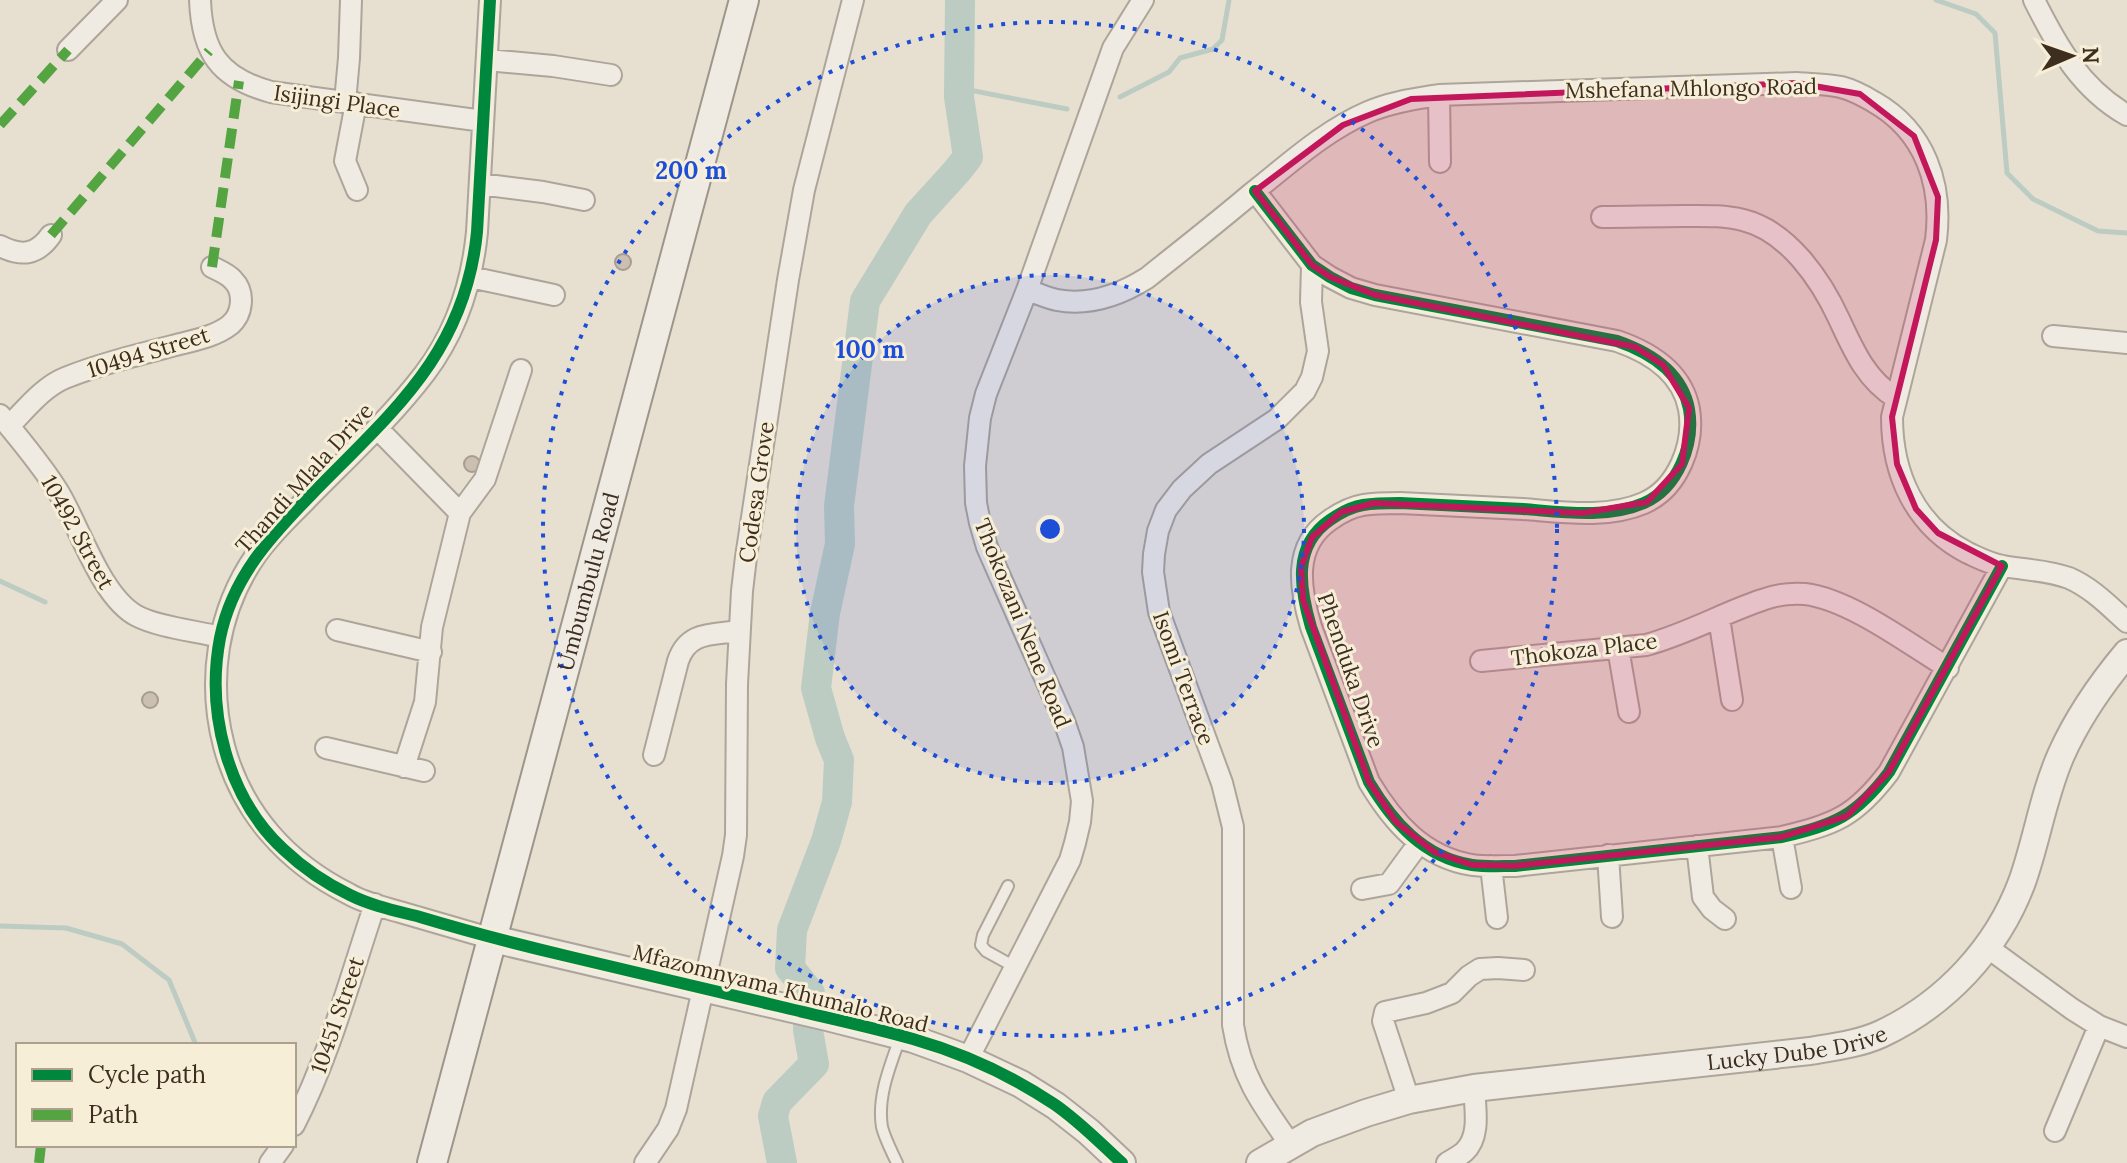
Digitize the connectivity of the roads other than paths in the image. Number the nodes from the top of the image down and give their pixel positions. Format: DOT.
graph roads {
  1 [pos="117,0"];
  2 [pos="200,0"];
  3 [pos="351,0"];
  4 [pos="490,0"];
  5 [pos="744,0"];
  6 [pos="853,0"];
  7 [pos="1143,0"];
  8 [pos="2034,0"];
  9 [pos="68,50"];
  10 [pos="487,60"];
  11 [pos="611,75"];
  12 [pos="1439,95"];
  13 [pos="350,103"];
  14 [pos="2127,115"];
  15 [pos="483,121"];
  16 [pos="1440,162"];
  17 [pos="480,184"];
  18 [pos="357,190"];
  19 [pos="1255,191"];
  20 [pos="584,200"];
  21 [pos="1602,217"];
  22 [pos="51,235"];
  23 [pos="0,246"];
  24 [pos="1312,265"];
  25 [pos="212,267"];
  26 [pos="470,277"];
  27 [pos="1027,290"];
  28 [pos="554,295"];
  29 [pos="2053,336"];
  30 [pos="2127,343"];
  31 [pos="521,370"];
  32 [pos="1896,398"];
  33 [pos="4,420"];
  34 [pos="377,428"];
  35 [pos="460,513"];
  36 [pos="2002,566"];
  37 [pos="1719,618"];
  38 [pos="2127,622"];
  39 [pos="337,630"];
  40 [pos="739,631"];
  41 [pos="220,637"];
  42 [pos="1618,648"];
  43 [pos="431,652"];
  44 [pos="2127,653"];
  45 [pos="1481,661"];
  46 [pos="1948,668"];
  47 [pos="1732,700"];
  48 [pos="1629,712"];
  49 [pos="326,748"];
  50 [pos="654,755"];
  51 [pos="1782,837"];
  52 [pos="1419,843"];
  53 [pos="1697,846"];
  54 [pos="1608,855"];
  55 [pos="1491,866"];
  56 [pos="1008,886"];
  57 [pos="1791,888"];
  58 [pos="1362,889"];
  59 [pos="375,904"];
  60 [pos="1612,917"];
  61 [pos="1497,918"];
  62 [pos="1725,919"];
  63 [pos="493,939"];
  64 [pos="1987,947"];
  65 [pos="1015,967"];
  66 [pos="1524,970"];
  67 [pos="703,988"];
  68 [pos="2099,1026"];
  69 [pos="900,1036"];
  70 [pos="2127,1037"];
  71 [pos="968,1059"];
  72 [pos="1474,1088"];
  73 [pos="1409,1100"];
  74 [pos="296,1121"];
  75 [pos="2055,1131"];
  76 [pos="1290,1144"];
  77 [pos="432,1163"];
  78 [pos="645,1163"];
  79 [pos="897,1163"];
  80 [pos="1122,1163"];
  81 [pos="1260,1163"];
  82 [pos="1447,1163"];
  1 -- 9 [label="street"];
  2 -- 13 [label="street, Isijingi Place"];
  3 -- 13 [label="street"];
  4 -- 10 [label="street, Thandi Mlala Drive"];
  5 -- 63 [label="main road, Umbumbulu Road"];
  6 -- 40 [label="street, Codesa Grove"];
  7 -- 27 [label="street, Thokozani Nene Road"];
  8 -- 14 [label="street"];
  10 -- 11 [label="street"];
  10 -- 15 [label="street, Thandi Mlala Drive"];
  12 -- 16 [label="street"];
  12 -- 19 [label="street, Mshefana Mhlongo Road"];
  12 -- 32 [label="street, Mshefana Mhlongo Road"];
  13 -- 15 [label="street, Isijingi Place"];
  13 -- 18 [label="street"];
  15 -- 17 [label="street, Thandi Mlala Drive"];
  17 -- 20 [label="street"];
  17 -- 26 [label="street, Thandi Mlala Drive"];
  19 -- 24 [label="street, Phenduka Drive"];
  19 -- 27 [label="street, Mshefana Mhlongo Road"];
  21 -- 32 [label="street"];
  22 -- 23 [label="street"];
  24 -- 52 [label="street, Phenduka Drive"];
  24 -- 76 [label="street, Isomi Terrace"];
  25 -- 33 [label="street, 10494 Street"];
  26 -- 28 [label="street"];
  26 -- 34 [label="street, Thandi Mlala Drive"];
  27 -- 65 [label="street, Thokozani Nene Road"];
  29 -- 30 [label="street"];
  31 -- 35 [label="street"];
  32 -- 36 [label="street, Mshefana Mhlongo Road"];
  33 -- 41 [label="street, 10492 Street"];
  34 -- 35 [label="street"];
  34 -- 41 [label="street, Thandi Mlala Drive"];
  35 -- 43 [label="street"];
  36 -- 38 [label="street, Mshefana Mhlongo Road"];
  36 -- 46 [label="street, Phenduka Drive"];
  37 -- 42 [label="street, Thokoza Place"];
  37 -- 46 [label="street, Thokoza Place"];
  37 -- 47 [label="street"];
  39 -- 43 [label="street"];
  40 -- 50 [label="street"];
  40 -- 67 [label="street, Codesa Grove"];
  41 -- 59 [label="street, Thandi Mlala Drive"];
  42 -- 45 [label="street, Thokoza Place"];
  42 -- 48 [label="street"];
  43 -- 49 [label="street"];
  44 -- 64 [label="street, Lucky Dube Drive"];
  46 -- 51 [label="street, Phenduka Drive"];
  51 -- 53 [label="street, Phenduka Drive"];
  51 -- 57 [label="street"];
  52 -- 55 [label="street, Phenduka Drive"];
  52 -- 58 [label="street"];
  53 -- 54 [label="street, Phenduka Drive"];
  53 -- 62 [label="street"];
  54 -- 55 [label="street, Phenduka Drive"];
  54 -- 60 [label="street"];
  55 -- 61 [label="street"];
  56 -- 65 [label="lane"];
  59 -- 63 [label="street, Thandi Mlala Drive"];
  59 -- 74 [label="street, 10451 Street"];
  63 -- 67 [label="street, Mfazomnyama Khumalo Road"];
  63 -- 77 [label="main road, Umbumbulu Road"];
  64 -- 68 [label="street"];
  64 -- 72 [label="street, Lucky Dube Drive"];
  65 -- 71 [label="street, Thokozani Nene Road"];
  66 -- 73 [label="street"];
  67 -- 69 [label="street, Mfazomnyama Khumalo Road"];
  67 -- 78 [label="street, Codesa Grove"];
  68 -- 70 [label="street"];
  68 -- 75 [label="street"];
  69 -- 71 [label="street, Mfazomnyama Khumalo Road"];
  69 -- 79 [label="lane"];
  71 -- 80 [label="street, Mfazomnyama Khumalo Road"];
  72 -- 73 [label="street, Lucky Dube Drive"];
  72 -- 82 [label="street"];
  73 -- 76 [label="street, Lucky Dube Drive"];
  76 -- 81 [label="street, Lucky Dube Drive"];
}
